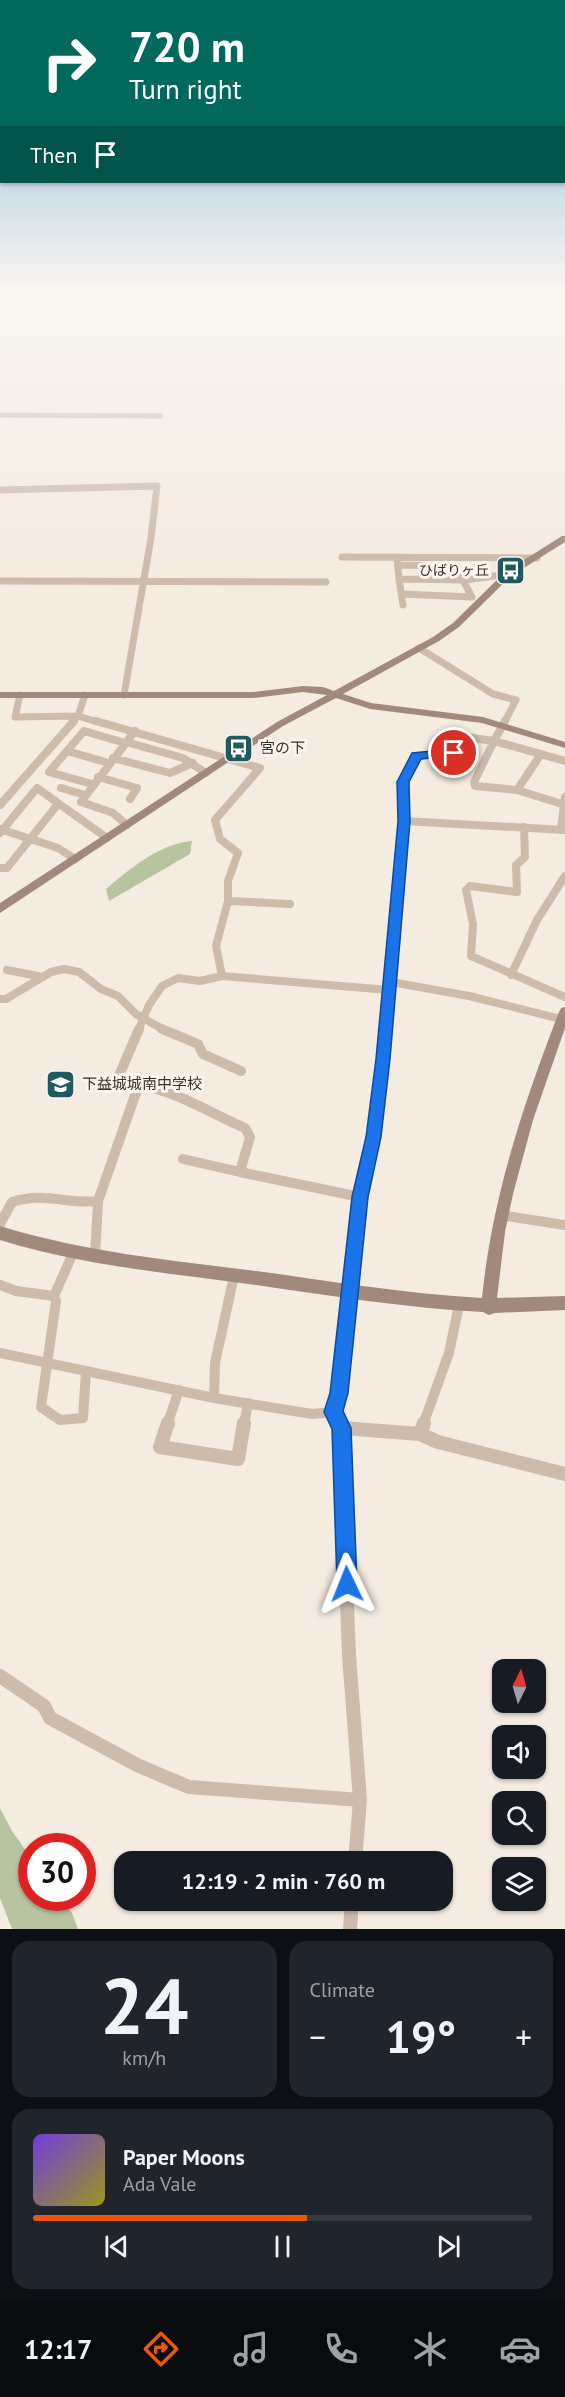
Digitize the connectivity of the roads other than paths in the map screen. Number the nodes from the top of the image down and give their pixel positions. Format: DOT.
graph roads {
  1 [pos="0,415"];
  2 [pos="160,416"];
  3 [pos="0,490"];
  4 [pos="565,538"];
  5 [pos="342,557"];
  6 [pos="537,558"];
  7 [pos="397,561"];
  8 [pos="508,574"];
  9 [pos="399,579"];
  10 [pos="461,580"];
  11 [pos="0,581"];
  12 [pos="144,582"];
  13 [pos="326,582"];
  14 [pos="402,594"];
  15 [pos="403,605"];
  16 [pos="419,648"];
  17 [pos="333,693"];
  18 [pos="0,695"];
  19 [pos="20,695"];
  20 [pos="86,695"];
  21 [pos="124,695"];
  22 [pos="78,716"];
  23 [pos="135,731"];
  24 [pos="496,739"];
  25 [pos="126,742"];
  26 [pos="565,745"];
  27 [pos="67,751"];
  28 [pos="541,754"];
  29 [pos="229,758"];
  30 [pos="111,761"];
  31 [pos="565,761"];
  32 [pos="193,764"];
  33 [pos="206,773"];
  34 [pos="95,781"];
  35 [pos="61,788"];
  36 [pos="517,790"];
  37 [pos="85,795"];
  38 [pos="130,799"];
  39 [pos="564,800"];
  40 [pos="58,804"];
  41 [pos="0,806"];
  42 [pos="404,821"];
  43 [pos="127,825"];
  44 [pos="524,827"];
  45 [pos="563,829"];
  46 [pos="1,831"];
  47 [pos="107,838"];
  48 [pos="30,839"];
  49 [pos="75,859"];
  50 [pos="0,868"];
  51 [pos="565,876"];
  52 [pos="228,901"];
  53 [pos="290,904"];
  54 [pos="0,909"];
  55 [pos="7,970"];
  56 [pos="511,975"];
  57 [pos="222,976"];
  58 [pos="42,977"];
  59 [pos="390,986"];
  60 [pos="565,997"];
  61 [pos="0,999"];
  62 [pos="564,1017"];
  63 [pos="144,1019"];
  64 [pos="242,1071"];
  65 [pos="138,1087"];
  66 [pos="183,1159"];
  67 [pos="240,1172"];
  68 [pos="360,1197"];
  69 [pos="98,1201"];
  70 [pos="500,1215"];
  71 [pos="0,1224"];
  72 [pos="565,1225"];
  73 [pos="0,1233"];
  74 [pos="73,1253"];
  75 [pos="95,1257"];
  76 [pos="234,1276"];
  77 [pos="0,1285"];
  78 [pos="351,1292"];
  79 [pos="54,1296"];
  80 [pos="565,1303"];
  81 [pos="459,1305"];
  82 [pos="489,1308"];
  83 [pos="0,1353"];
  84 [pos="46,1362"];
  85 [pos="86,1371"];
  86 [pos="179,1390"];
  87 [pos="214,1398"];
  88 [pos="248,1403"];
  89 [pos="333,1412"];
  90 [pos="342,1428"];
  91 [pos="420,1434"];
  92 [pos="565,1474"];
  93 [pos="0,1676"];
  94 [pos="360,1800"];
  95 [pos="356,1851"];
  96 [pos="351,1911"];
  97 [pos="350,1929"];
  1 -- 2 [label="street"];
  3 -- 12 [label="street"];
  4 -- 6 [label="street"];
  5 -- 7 [label="street"];
  6 -- 7 [label="street"];
  6 -- 8 [label="street"];
  7 -- 9 [label="street"];
  7 -- 10 [label="street"];
  8 -- 10 [label="street"];
  8 -- 16 [label="street"];
  9 -- 10 [label="street"];
  9 -- 14 [label="street"];
  10 -- 14 [label="street"];
  11 -- 12 [label="street"];
  12 -- 13 [label="street"];
  12 -- 21 [label="street"];
  14 -- 15 [label="street"];
  16 -- 17 [label="street"];
  16 -- 24 [label="street"];
  17 -- 21 [label="street"];
  17 -- 26 [label="street"];
  17 -- 29 [label="street"];
  18 -- 19 [label="street"];
  19 -- 20 [label="street"];
  19 -- 22 [label="street"];
  20 -- 21 [label="street"];
  20 -- 22 [label="street"];
  22 -- 23 [label="street"];
  22 -- 41 [label="street"];
  23 -- 25 [label="street"];
  23 -- 29 [label="street"];
  24 -- 28 [label="street"];
  24 -- 36 [label="street"];
  24 -- 42 [label="street"];
  25 -- 27 [label="street"];
  25 -- 30 [label="street"];
  25 -- 32 [label="street"];
  27 -- 30 [label="street"];
  27 -- 34 [label="street"];
  28 -- 31 [label="street"];
  28 -- 36 [label="street"];
  29 -- 33 [label="street"];
  29 -- 52 [label="street"];
  30 -- 32 [label="street"];
  30 -- 34 [label="street"];
  32 -- 33 [label="street"];
  33 -- 43 [label="street"];
  34 -- 37 [label="street"];
  34 -- 38 [label="street"];
  35 -- 37 [label="street"];
  36 -- 39 [label="street"];
  37 -- 43 [label="street"];
  39 -- 45 [label="street"];
  40 -- 46 [label="street"];
  40 -- 47 [label="street"];
  40 -- 48 [label="street"];
  42 -- 44 [label="street"];
  42 -- 59 [label="street"];
  43 -- 47 [label="street"];
  44 -- 45 [label="street"];
  44 -- 56 [label="street"];
  46 -- 48 [label="street"];
  47 -- 49 [label="street"];
  48 -- 49 [label="street"];
  48 -- 50 [label="street"];
  49 -- 54 [label="street"];
  51 -- 56 [label="street"];
  52 -- 53 [label="street"];
  52 -- 57 [label="street"];
  55 -- 58 [label="street"];
  56 -- 60 [label="street"];
  57 -- 59 [label="street"];
  57 -- 63 [label="street"];
  58 -- 61 [label="street"];
  58 -- 63 [label="street"];
  59 -- 62 [label="street"];
  59 -- 68 [label="street"];
  62 -- 70 [label="street"];
  63 -- 64 [label="street"];
  63 -- 65 [label="street"];
  65 -- 67 [label="street"];
  65 -- 69 [label="street"];
  66 -- 67 [label="street"];
  67 -- 68 [label="street"];
  68 -- 78 [label="street"];
  69 -- 71 [label="street"];
  69 -- 75 [label="street"];
  70 -- 72 [label="street"];
  70 -- 82 [label="street"];
  73 -- 74 [label="street"];
  74 -- 75 [label="street"];
  74 -- 79 [label="street"];
  75 -- 76 [label="street"];
  76 -- 78 [label="street"];
  76 -- 87 [label="street"];
  77 -- 79 [label="street"];
  78 -- 81 [label="street"];
  78 -- 89 [label="street"];
  79 -- 84 [label="street"];
  80 -- 82 [label="street"];
  81 -- 82 [label="street"];
  81 -- 91 [label="street"];
  83 -- 84 [label="street"];
  84 -- 85 [label="street"];
  84 -- 85 [label="street"];
  85 -- 86 [label="street"];
  86 -- 87 [label="street"];
  86 -- 88 [label="street"];
  87 -- 88 [label="street"];
  88 -- 89 [label="street"];
  89 -- 90 [label="street"];
  90 -- 91 [label="street"];
  90 -- 94 [label="street"];
  91 -- 92 [label="street"];
  93 -- 94 [label="street"];
  94 -- 95 [label="street"];
  96 -- 97 [label="street"];
}
